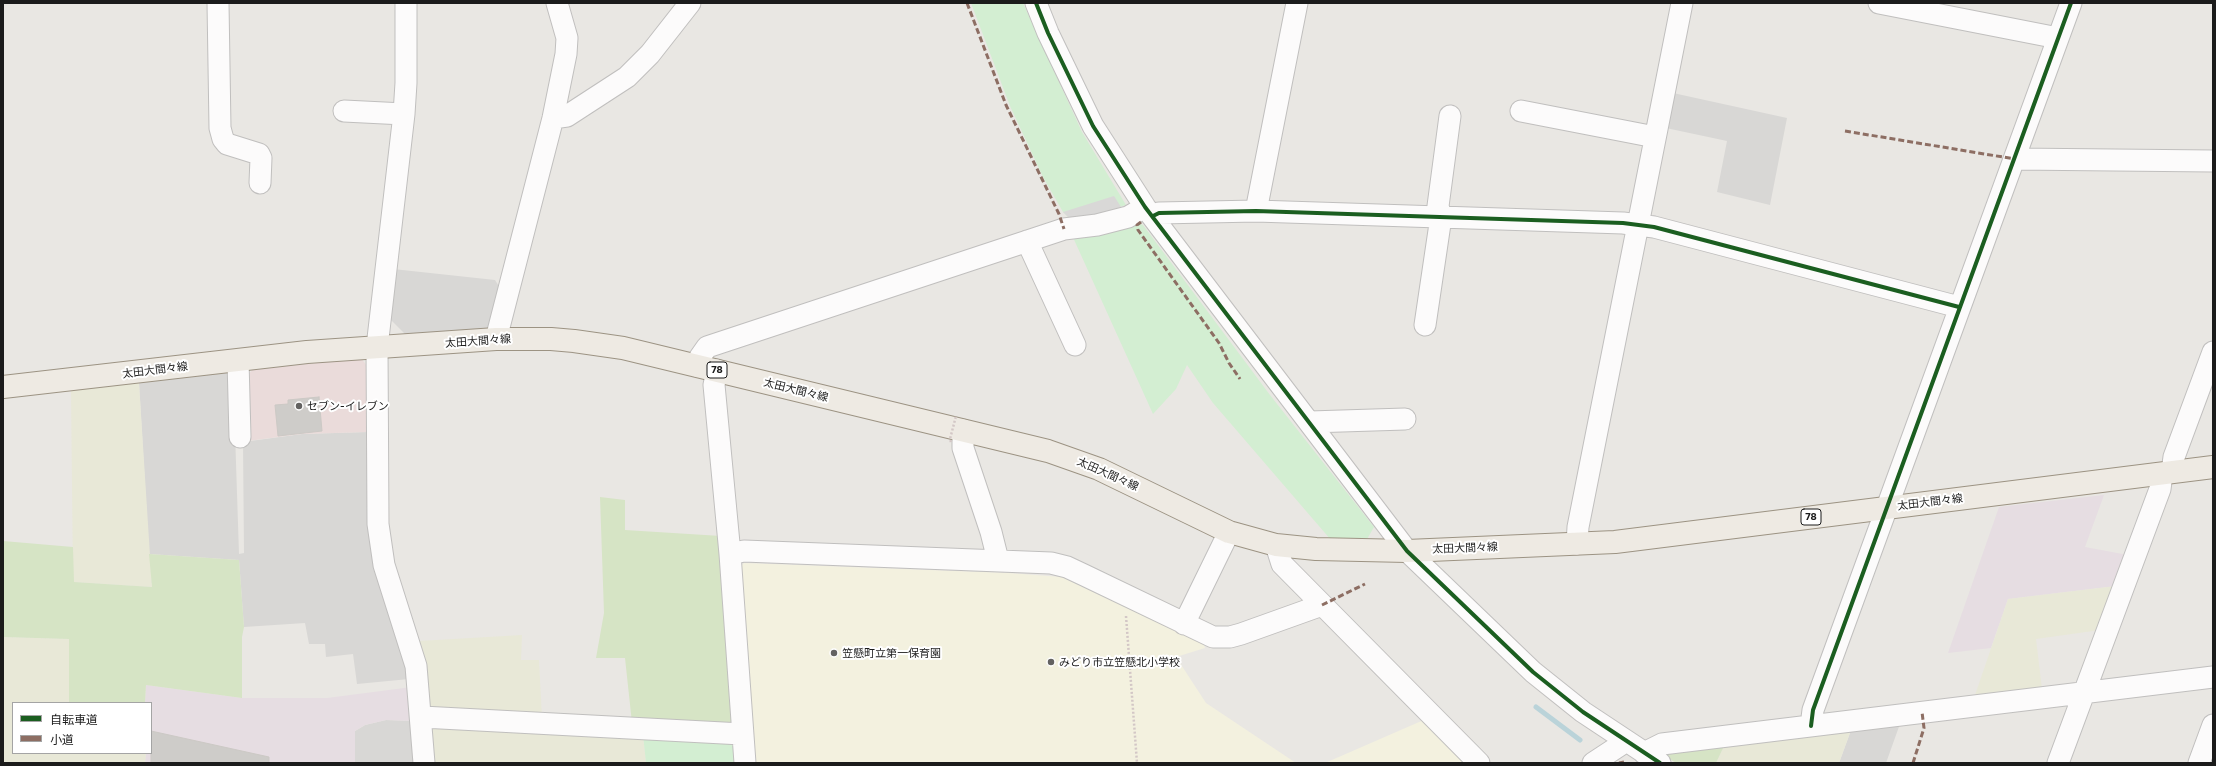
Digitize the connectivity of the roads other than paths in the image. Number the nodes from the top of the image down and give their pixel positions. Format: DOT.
graph roads {
  1 [pos="218,3"];
  2 [pos="406,3"];
  3 [pos="558,3"];
  4 [pos="690,3"];
  5 [pos="1036,3"];
  6 [pos="1297,3"];
  7 [pos="1682,3"];
  8 [pos="1879,3"];
  9 [pos="2071,3"];
  10 [pos="2058,38"];
  11 [pos="344,111"];
  12 [pos="1521,111"];
  13 [pos="404,114"];
  14 [pos="1450,116"];
  15 [pos="553,118"];
  16 [pos="1656,137"];
  17 [pos="2015,159"];
  18 [pos="2213,161"];
  19 [pos="260,183"];
  20 [pos="1149,212"];
  21 [pos="1256,212"];
  22 [pos="1442,217"];
  23 [pos="1638,225"];
  24 [pos="1027,241"];
  25 [pos="1959,307"];
  26 [pos="1425,325"];
  27 [pos="496,339"];
  28 [pos="1075,345"];
  29 [pos="377,347"];
  30 [pos="2213,352"];
  31 [pos="238,360"];
  32 [pos="707,368"];
  33 [pos="3,387"];
  34 [pos="1405,419"];
  35 [pos="1310,422"];
  36 [pos="957,429"];
  37 [pos="240,437"];
  38 [pos="2213,467"];
  39 [pos="2167,473"];
  40 [pos="1888,508"];
  41 [pos="1229,532"];
  42 [pos="1577,544"];
  43 [pos="1276,545"];
  44 [pos="1407,551"];
  45 [pos="730,554"];
  46 [pos="998,560"];
  47 [pos="1322,605"];
  48 [pos="1184,624"];
  49 [pos="2213,677"];
  50 [pos="2084,692"];
  51 [pos="422,717"];
  52 [pos="2213,725"];
  53 [pos="1811,726"];
  54 [pos="742,734"];
  55 [pos="1625,742"];
  56 [pos="1652,758"];
  57 [pos="424,763"];
  58 [pos="745,763"];
  59 [pos="1479,763"];
  60 [pos="1593,763"];
  61 [pos="2058,763"];
  62 [pos="2199,763"];
  1 -- 19 [label="street"];
  2 -- 13 [label="street"];
  3 -- 15 [label="street"];
  4 -- 15 [label="street"];
  5 -- 20 [label="street"];
  6 -- 21 [label="street"];
  7 -- 16 [label="street"];
  8 -- 10 [label="street"];
  9 -- 10 [label="street"];
  10 -- 17 [label="street"];
  11 -- 13 [label="street"];
  12 -- 16 [label="street"];
  13 -- 29 [label="street"];
  14 -- 22 [label="street"];
  15 -- 27 [label="street"];
  16 -- 23 [label="street"];
  17 -- 18 [label="street"];
  17 -- 25 [label="street"];
  20 -- 21 [label="street"];
  20 -- 24 [label="street"];
  20 -- 35 [label="street"];
  21 -- 22 [label="street"];
  22 -- 23 [label="street"];
  22 -- 26 [label="street"];
  23 -- 25 [label="street"];
  23 -- 42 [label="street"];
  24 -- 28 [label="street"];
  24 -- 32 [label="street"];
  25 -- 40 [label="street"];
  27 -- 29 [label="main road, 太田大間々線 / 78"];
  27 -- 32 [label="main road, 太田大間々線 / 78"];
  29 -- 31 [label="main road, 太田大間々線 / 78"];
  29 -- 51 [label="street"];
  30 -- 39 [label="street"];
  31 -- 33 [label="main road, 太田大間々線 / 78"];
  31 -- 37 [label="street"];
  32 -- 36 [label="main road, 太田大間々線 / 78"];
  32 -- 45 [label="street"];
  34 -- 35 [label="street"];
  35 -- 44 [label="street"];
  36 -- 41 [label="main road, 太田大間々線 / 78"];
  36 -- 46 [label="street"];
  38 -- 39 [label="main road, 太田大間々線 / 78"];
  39 -- 40 [label="main road, 太田大間々線 / 78"];
  39 -- 50 [label="street"];
  40 -- 42 [label="main road, 太田大間々線 / 78"];
  40 -- 53 [label="street"];
  41 -- 43 [label="main road, 太田大間々線 / 78"];
  41 -- 48 [label="street"];
  42 -- 44 [label="main road, 太田大間々線 / 78"];
  43 -- 44 [label="main road, 太田大間々線 / 78"];
  43 -- 47 [label="street"];
  44 -- 55 [label="street"];
  45 -- 46 [label="street"];
  45 -- 54 [label="street"];
  46 -- 48 [label="street"];
  47 -- 48 [label="street"];
  47 -- 59 [label="street"];
  49 -- 50 [label="street"];
  50 -- 53 [label="street"];
  50 -- 61 [label="street"];
  51 -- 54 [label="street"];
  51 -- 57 [label="street"];
  52 -- 62 [label="street"];
  53 -- 56 [label="street"];
  54 -- 58 [label="street"];
  55 -- 56 [label="street"];
  55 -- 60 [label="street"];
}
